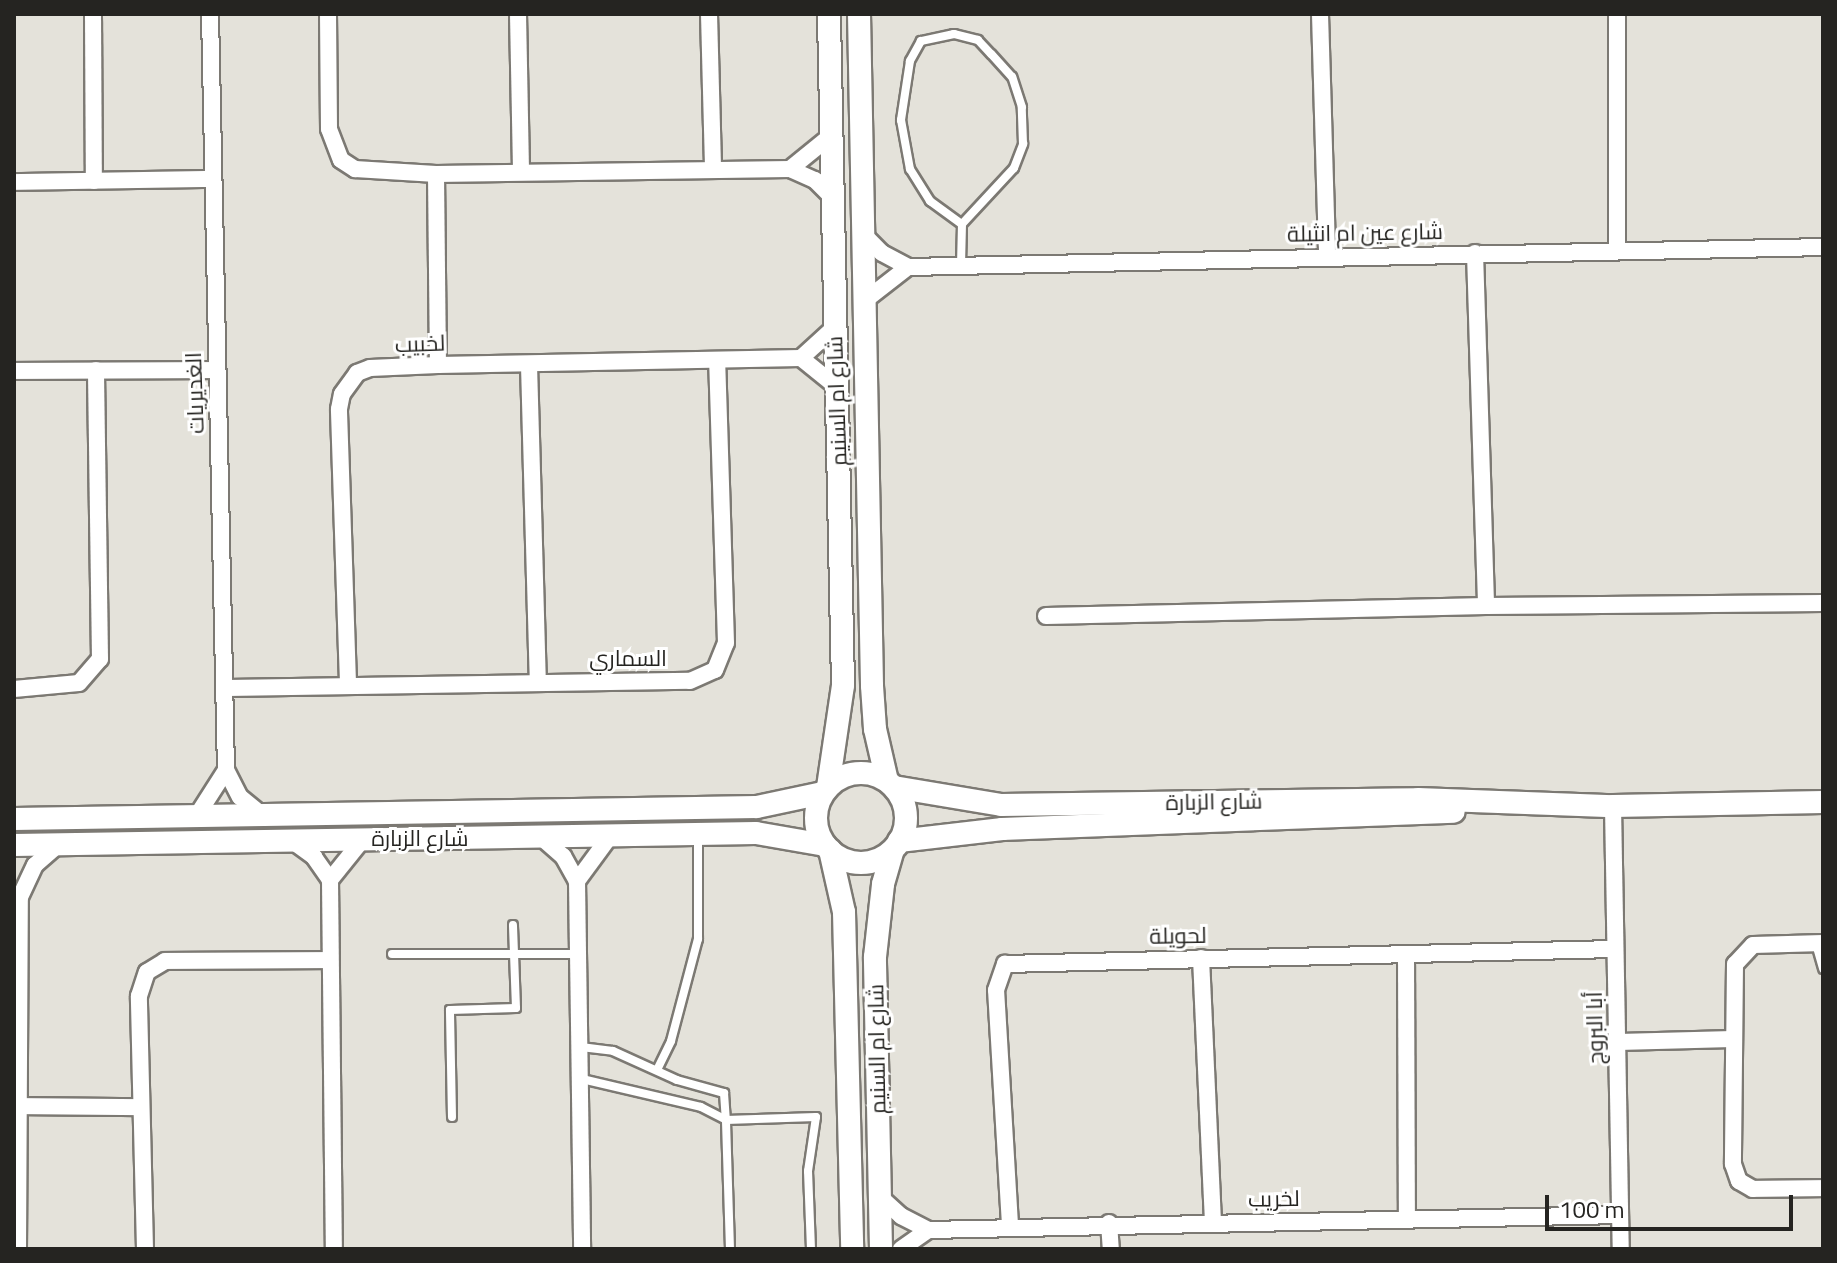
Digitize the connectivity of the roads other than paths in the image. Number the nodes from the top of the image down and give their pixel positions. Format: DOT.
graph roads {
  1 [pos="93,14"];
  2 [pos="210,14"];
  3 [pos="328,14"];
  4 [pos="518,14"];
  5 [pos="709,14"];
  6 [pos="829,14"];
  7 [pos="859,14"];
  8 [pos="1320,14"];
  9 [pos="1617,14"];
  10 [pos="833,134"];
  11 [pos="713,169"];
  12 [pos="790,169"];
  13 [pos="521,170"];
  14 [pos="436,174"];
  15 [pos="212,179"];
  16 [pos="94,181"];
  17 [pos="14,182"];
  18 [pos="835,200"];
  19 [pos="962,224"];
  20 [pos="862,233"];
  21 [pos="1823,247"];
  22 [pos="1617,250"];
  23 [pos="1475,253"];
  24 [pos="1327,256"];
  25 [pos="961,265"];
  26 [pos="908,267"];
  27 [pos="863,302"];
  28 [pos="835,327"];
  29 [pos="801,358"];
  30 [pos="717,360"];
  31 [pos="438,365"];
  32 [pos="529,365"];
  33 [pos="96,370"];
  34 [pos="216,370"];
  35 [pos="14,371"];
  36 [pos="837,387"];
  37 [pos="1823,603"];
  38 [pos="1486,606"];
  39 [pos="1046,616"];
  40 [pos="538,681"];
  41 [pos="348,683"];
  42 [pos="227,688"];
  43 [pos="14,689"];
  44 [pos="226,770"];
  45 [pos="890,784"];
  46 [pos="826,790"];
  47 [pos="1823,802"];
  48 [pos="1535,805"];
  49 [pos="1613,806"];
  50 [pos="262,815"];
  51 [pos="196,817"];
  52 [pos="14,819"];
  53 [pos="698,833"];
  54 [pos="610,836"];
  55 [pos="542,838"];
  56 [pos="363,839"];
  57 [pos="291,840"];
  58 [pos="14,845"];
  59 [pos="58,845"];
  60 [pos="896,846"];
  61 [pos="828,848"];
  62 [pos="14,879"];
  63 [pos="330,880"];
  64 [pos="577,881"];
  65 [pos="20,897"];
  66 [pos="513,925"];
  67 [pos="1820,943"];
  68 [pos="1615,949"];
  69 [pos="392,954"];
  70 [pos="514,954"];
  71 [pos="578,954"];
  72 [pos="1406,954"];
  73 [pos="1201,958"];
  74 [pos="330,960"];
  75 [pos="1823,969"];
  76 [pos="1734,1039"];
  77 [pos="1617,1042"];
  78 [pos="581,1047"];
  79 [pos="657,1070"];
  80 [pos="582,1079"];
  81 [pos="19,1106"];
  82 [pos="140,1107"];
  83 [pos="452,1117"];
  84 [pos="726,1120"];
  85 [pos="1823,1188"];
  86 [pos="879,1196"];
  87 [pos="1620,1215"];
  88 [pos="1407,1219"];
  89 [pos="1213,1222"];
  90 [pos="1109,1223"];
  91 [pos="1010,1225"];
  92 [pos="928,1230"];
  93 [pos="18,1249"];
  94 [pos="145,1249"];
  95 [pos="334,1249"];
  96 [pos="582,1249"];
  97 [pos="730,1249"];
  98 [pos="811,1249"];
  99 [pos="852,1249"];
  100 [pos="881,1249"];
  101 [pos="901,1249"];
  102 [pos="1111,1249"];
  103 [pos="1621,1249"];
  1 -- 16 [label="street"];
  2 -- 15 [label="street, الغديريات"];
  3 -- 14 [label="street"];
  4 -- 13 [label="street"];
  5 -- 11 [label="street"];
  6 -- 10 [label="street, شارع ام السنيم"];
  7 -- 20 [label="street, شارع ام السنيم"];
  8 -- 24 [label="street"];
  9 -- 22 [label="street"];
  10 -- 12 [label="street"];
  10 -- 18 [label="street, شارع ام السنيم"];
  11 -- 12 [label="street"];
  11 -- 13 [label="street"];
  12 -- 18 [label="street"];
  13 -- 14 [label="street"];
  14 -- 31 [label="street"];
  15 -- 16 [label="street"];
  15 -- 34 [label="street, الغديريات"];
  16 -- 17 [label="street"];
  18 -- 28 [label="street, شارع ام السنيم"];
  19 -- 19 [label="lane"];
  19 -- 25 [label="lane"];
  20 -- 26 [label="street"];
  20 -- 27 [label="street, شارع ام السنيم"];
  21 -- 22 [label="street, شارع عين ام انثيلة"];
  22 -- 23 [label="street, شارع عين ام انثيلة"];
  23 -- 24 [label="street, شارع عين ام انثيلة"];
  23 -- 38 [label="street"];
  24 -- 25 [label="street, شارع عين ام انثيلة"];
  25 -- 26 [label="street, شارع عين ام انثيلة"];
  26 -- 27 [label="street"];
  27 -- 45 [label="street, شارع ام السنيم"];
  28 -- 29 [label="street"];
  28 -- 36 [label="street, شارع ام السنيم"];
  29 -- 30 [label="street, لخبيب"];
  29 -- 36 [label="street"];
  30 -- 32 [label="street, لخبيب"];
  30 -- 40 [label="street, السماري"];
  31 -- 32 [label="street, لخبيب"];
  31 -- 41 [label="street, لخبيب"];
  32 -- 40 [label="street"];
  33 -- 34 [label="street"];
  33 -- 35 [label="street"];
  33 -- 43 [label="street"];
  34 -- 42 [label="street, الغديريات"];
  36 -- 46 [label="street, شارع ام السنيم"];
  37 -- 38 [label="street"];
  38 -- 39 [label="street"];
  40 -- 41 [label="street, السماري"];
  41 -- 42 [label="street, السماري"];
  42 -- 44 [label="street, الغديريات"];
  44 -- 50 [label="street"];
  44 -- 51 [label="street"];
  45 -- 46 [label="street"];
  45 -- 48 [label="street, شارع الزبارة"];
  45 -- 60 [label="street"];
  46 -- 50 [label="street, شارع الزبارة"];
  46 -- 61 [label="street"];
  47 -- 49 [label="street, شارع الزبارة"];
  48 -- 49 [label="street, شارع الزبارة"];
  48 -- 60 [label="street, شارع الزبارة"];
  49 -- 68 [label="street, أبا البروج"];
  50 -- 51 [label="street, شارع الزبارة"];
  51 -- 52 [label="street, شارع الزبارة"];
  53 -- 54 [label="street, شارع الزبارة"];
  53 -- 61 [label="street, شارع الزبارة"];
  53 -- 79 [label="lane"];
  54 -- 55 [label="street, شارع الزبارة"];
  54 -- 64 [label="street"];
  55 -- 56 [label="street, شارع الزبارة"];
  55 -- 64 [label="street"];
  56 -- 57 [label="street, شارع الزبارة"];
  56 -- 63 [label="street"];
  57 -- 59 [label="street, شارع الزبارة"];
  57 -- 63 [label="street"];
  58 -- 59 [label="street, شارع الزبارة"];
  59 -- 65 [label="street"];
  60 -- 61 [label="street"];
  60 -- 86 [label="street, شارع ام السنيم"];
  61 -- 99 [label="street, شارع ام السنيم"];
  62 -- 65 [label="street"];
  63 -- 74 [label="street"];
  64 -- 71 [label="street"];
  65 -- 81 [label="street"];
  66 -- 70 [label="lane"];
  67 -- 75 [label="lane"];
  67 -- 76 [label="street"];
  68 -- 72 [label="street, لحويلة"];
  68 -- 77 [label="street, أبا البروج"];
  69 -- 70 [label="lane"];
  70 -- 71 [label="lane"];
  70 -- 83 [label="lane"];
  71 -- 78 [label="street"];
  72 -- 73 [label="street, لحويلة"];
  72 -- 88 [label="street"];
  73 -- 89 [label="street"];
  73 -- 91 [label="street, لحويلة"];
  74 -- 82 [label="street"];
  74 -- 95 [label="street"];
  76 -- 77 [label="street"];
  76 -- 85 [label="street"];
  77 -- 87 [label="street, أبا البروج"];
  78 -- 79 [label="lane"];
  78 -- 80 [label="street"];
  79 -- 84 [label="lane"];
  80 -- 84 [label="lane"];
  80 -- 96 [label="street"];
  81 -- 82 [label="street"];
  81 -- 93 [label="street"];
  82 -- 94 [label="street"];
  84 -- 97 [label="lane"];
  84 -- 98 [label="lane"];
  86 -- 92 [label="street"];
  86 -- 100 [label="street, شارع ام السنيم"];
  87 -- 88 [label="street, لخريب"];
  87 -- 103 [label="street, أبا البروج"];
  88 -- 89 [label="street, لخريب"];
  89 -- 90 [label="street, لخريب"];
  90 -- 91 [label="street, لخريب"];
  90 -- 102 [label="street"];
  91 -- 92 [label="street, لخريب"];
  92 -- 101 [label="street"];
}
